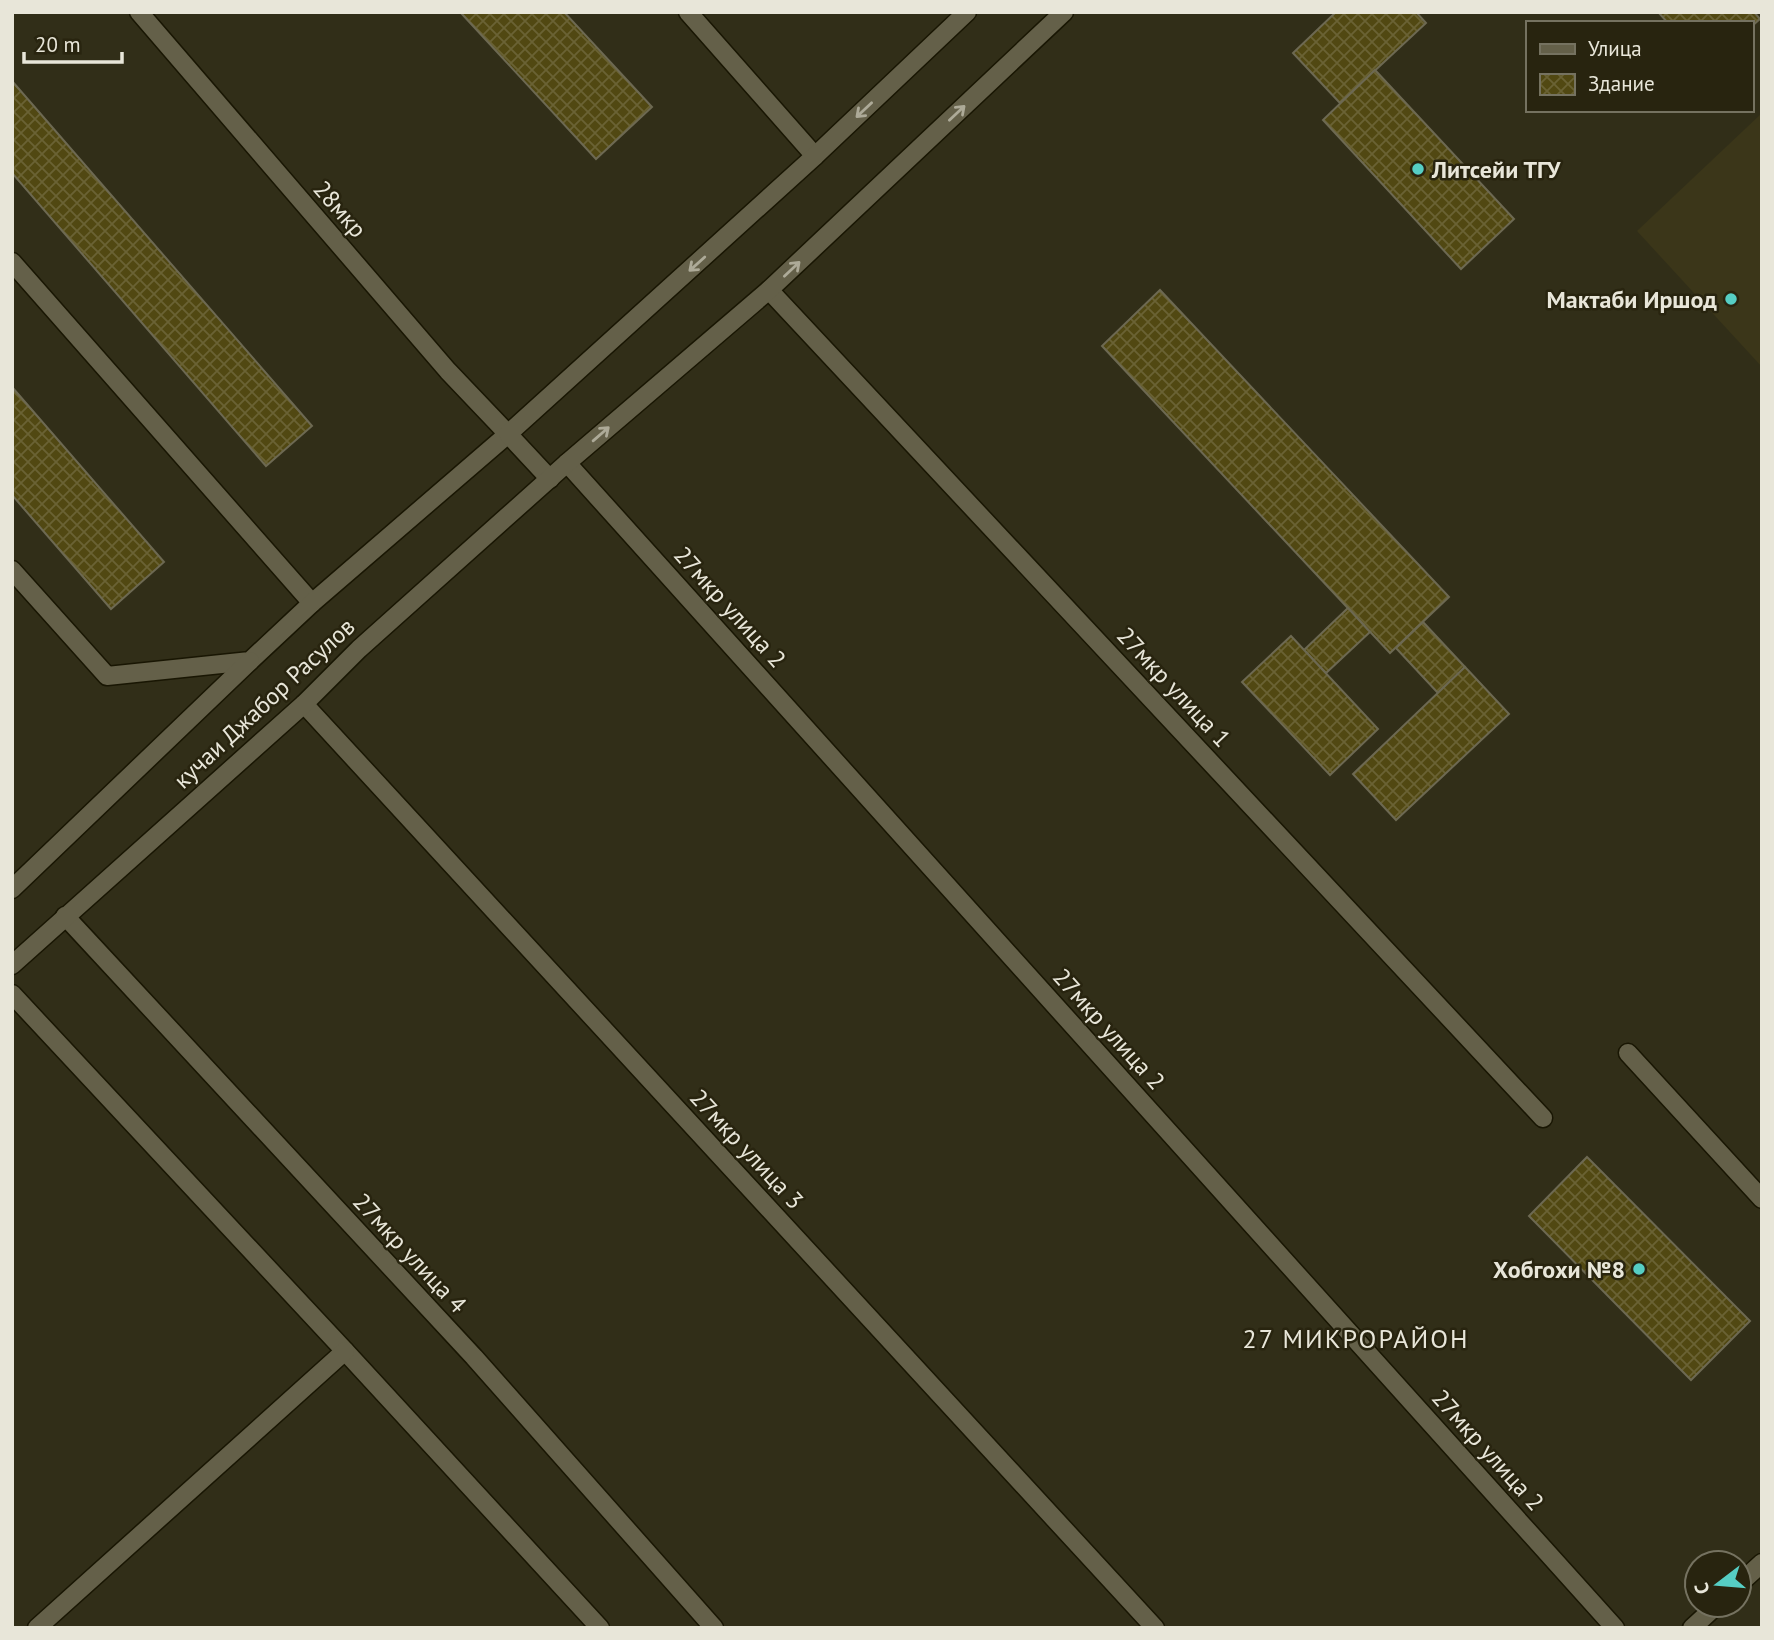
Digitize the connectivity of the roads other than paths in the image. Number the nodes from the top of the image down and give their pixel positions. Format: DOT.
graph roads {
  1 [pos="139,12"];
  2 [pos="688,12"];
  3 [pos="967,12"];
  4 [pos="1064,12"];
  5 [pos="815,156"];
  6 [pos="12,262"];
  7 [pos="769,290"];
  8 [pos="508,434"];
  9 [pos="567,463"];
  10 [pos="550,479"];
  11 [pos="12,570"];
  12 [pos="312,603"];
  13 [pos="250,661"];
  14 [pos="304,704"];
  15 [pos="12,889"];
  16 [pos="65,916"];
  17 [pos="12,965"];
  18 [pos="12,994"];
  19 [pos="1628,1053"];
  20 [pos="1543,1118"];
  21 [pos="1762,1199"];
  22 [pos="345,1351"];
  23 [pos="37,1628"];
  24 [pos="600,1628"];
  25 [pos="714,1628"];
  26 [pos="1155,1628"];
  27 [pos="1615,1628"];
  1 -- 8 [label="street, 28мкр"];
  2 -- 5 [label="street"];
  3 -- 5 [label="street, one-way"];
  7 -- 4 [label="street, кучаи Джабор Расулов, one-way"];
  5 -- 8 [label="street, one-way"];
  6 -- 12 [label="street"];
  9 -- 7 [label="street, кучаи Джабор Расулов, one-way"];
  7 -- 20 [label="street, 27мкр улица 1"];
  8 -- 10 [label="street, 28мкр"];
  8 -- 12 [label="street"];
  9 -- 10 [label="street, кучаи Джабор Расулов"];
  9 -- 27 [label="street, 27мкр улица 2"];
  10 -- 14 [label="street, кучаи Джабор Расулов"];
  11 -- 13 [label="street"];
  12 -- 13 [label="street"];
  13 -- 15 [label="street"];
  14 -- 16 [label="street, кучаи Джабор Расулов"];
  14 -- 26 [label="street, 27мкр улица 3"];
  16 -- 17 [label="street, кучаи Джабор Расулов"];
  16 -- 25 [label="street, 27мкр улица 4"];
  18 -- 22 [label="street"];
  19 -- 21 [label="street"];
  22 -- 23 [label="street"];
  22 -- 24 [label="street"];
}
